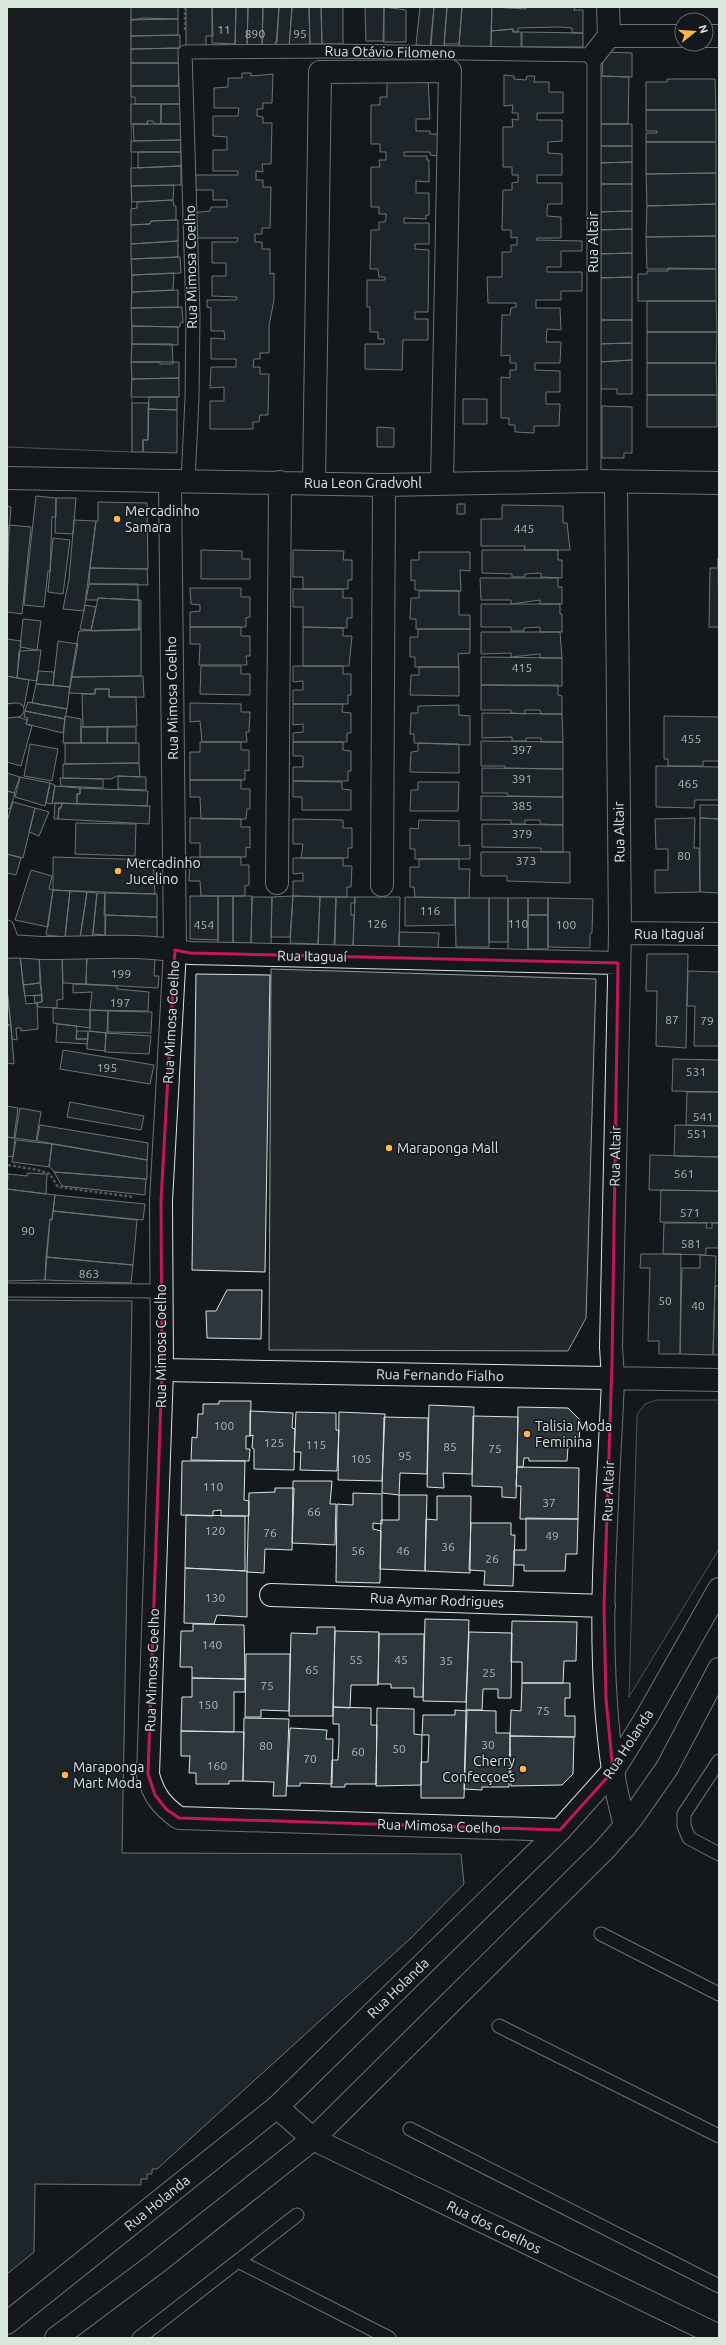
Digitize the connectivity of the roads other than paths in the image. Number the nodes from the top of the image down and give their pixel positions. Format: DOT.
graph roads {
  1 [pos="608,7"];
  2 [pos="609,36"];
  3 [pos="674,36"];
  4 [pos="185,52"];
  5 [pos="594,55"];
  6 [pos="7,478"];
  7 [pos="594,481"];
  8 [pos="179,482"];
  9 [pos="280,482"];
  10 [pos="314,483"];
  11 [pos="442,483"];
  12 [pos="616,483"];
  13 [pos="719,483"];
  14 [pos="384,484"];
  15 [pos="278,883"];
  16 [pos="382,885"];
  17 [pos="620,933"];
  18 [pos="719,934"];
  19 [pos="9,940"];
  20 [pos="175,950"];
  21 [pos="618,963"];
  22 [pos="7,1290"];
  23 [pos="161,1291"];
  24 [pos="162,1370"];
  25 [pos="613,1379"];
  26 [pos="719,1380"];
  27 [pos="718,1593"];
  28 [pos="271,1595"];
  29 [pos="604,1606"];
  30 [pos="719,1669"];
  31 [pos="719,1761"];
  32 [pos="613,1771"];
  33 [pos="625,1827"];
  34 [pos="560,1830"];
  35 [pos="719,1854"];
  36 [pos="601,1934"];
  37 [pos="719,1994"];
  38 [pos="499,2026"];
  39 [pos="277,2107"];
  40 [pos="410,2129"];
  41 [pos="719,2136"];
  42 [pos="313,2139"];
  43 [pos="297,2215"];
  44 [pos="238,2261"];
  45 [pos="719,2286"];
  46 [pos="7,2323"];
  47 [pos="719,2336"];
  48 [pos="56,2338"];
  49 [pos="139,2338"];
  50 [pos="389,2338"];
  1 -- 2 [label="street"];
  2 -- 3 [label="street"];
  2 -- 5 [label="street"];
  4 -- 5 [label="lane, Rua Otávio Filomeno"];
  4 -- 8 [label="lane, Rua Mimosa Coelho"];
  5 -- 7 [label="lane, Rua Altair"];
  6 -- 8 [label="street, Rua Leon Gradvohl"];
  7 -- 11 [label="street, Rua Leon Gradvohl"];
  7 -- 12 [label="street, Rua Leon Gradvohl"];
  8 -- 9 [label="street, Rua Leon Gradvohl"];
  8 -- 20 [label="street, Rua Mimosa Coelho"];
  9 -- 10 [label="street, Rua Leon Gradvohl"];
  9 -- 15 [label="street"];
  10 -- 11 [label="street"];
  10 -- 14 [label="street, Rua Leon Gradvohl"];
  11 -- 14 [label="street, Rua Leon Gradvohl"];
  12 -- 13 [label="street, Rua Leon Gradvohl"];
  12 -- 17 [label="street, Rua Altair"];
  14 -- 16 [label="street"];
  17 -- 18 [label="street, Rua Itaguaí"];
  17 -- 21 [label="street, Rua Altair"];
  19 -- 20 [label="street, Rua Itaguaí"];
  20 -- 21 [label="street, Rua Itaguaí"];
  20 -- 23 [label="street, Rua Mimosa Coelho"];
  21 -- 25 [label="street, Rua Altair"];
  22 -- 23 [label="lane"];
  23 -- 24 [label="street, Rua Mimosa Coelho"];
  24 -- 25 [label="street, Rua Fernando Fialho"];
  24 -- 34 [label="street, Rua Mimosa Coelho"];
  25 -- 26 [label="street, Rua Fernando Fialho"];
  25 -- 29 [label="street, Rua Altair"];
  27 -- 32 [label="street, Rua Holanda"];
  28 -- 29 [label="street, Rua Aymar Rodrigues"];
  29 -- 32 [label="street, Rua Altair"];
  30 -- 33 [label="street"];
  31 -- 35 [label="lane"];
  32 -- 33 [label="street, Rua Altair"];
  32 -- 34 [label="street, Rua Holanda"];
  33 -- 42 [label="street"];
  34 -- 39 [label="street, Rua Holanda"];
  36 -- 37 [label="lane"];
  38 -- 41 [label="lane"];
  39 -- 42 [label="street, Rua dos Coelhos"];
  39 -- 46 [label="street, Rua Holanda"];
  40 -- 45 [label="lane"];
  42 -- 47 [label="street, Rua dos Coelhos"];
  42 -- 48 [label="street"];
  43 -- 44 [label="lane"];
  44 -- 49 [label="lane"];
  44 -- 50 [label="lane"];
}
